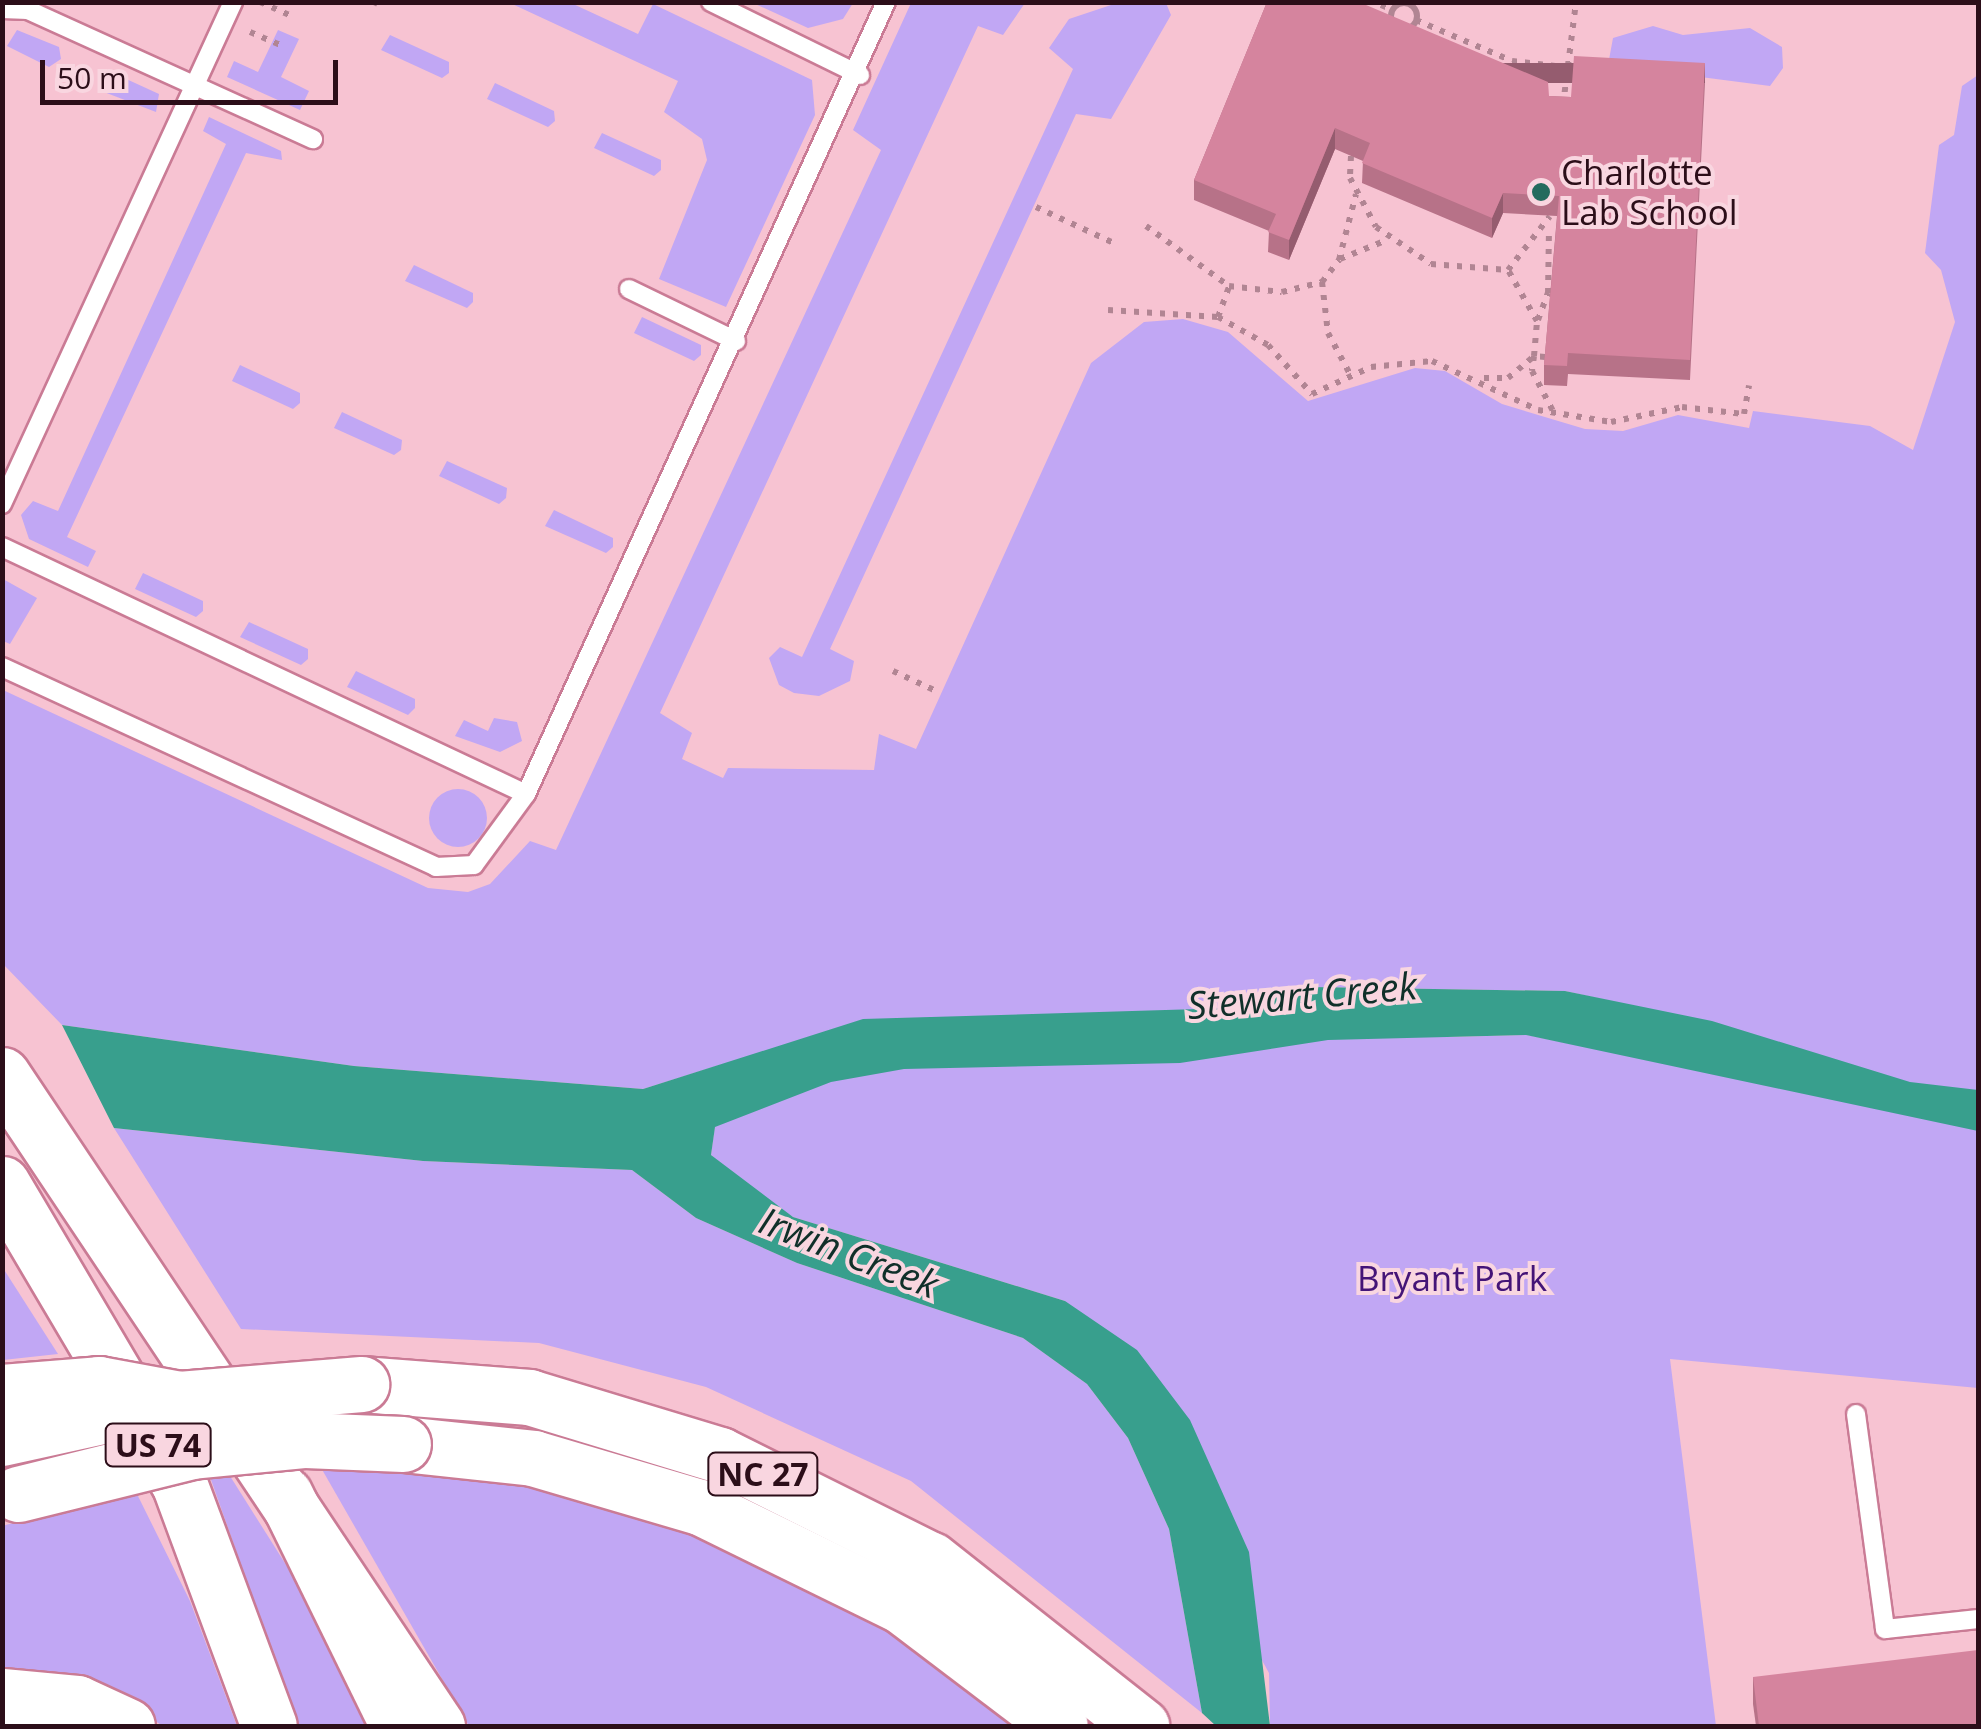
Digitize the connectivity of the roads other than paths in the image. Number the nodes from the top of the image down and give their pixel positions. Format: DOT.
graph roads {
  1 [pos="234,2"];
  2 [pos="711,2"];
  3 [pos="886,2"];
  4 [pos="2,9"];
  5 [pos="860,74"];
  6 [pos="196,86"];
  7 [pos="313,138"];
  8 [pos="628,289"];
  9 [pos="736,342"];
  10 [pos="2,504"];
  11 [pos="2,547"];
  12 [pos="2,666"];
  13 [pos="526,794"];
  14 [pos="2,1075"];
  15 [pos="2,1184"];
  16 [pos="2,1392"];
  17 [pos="179,1399"];
  18 [pos="1856,1414"];
  19 [pos="2,1438"];
  20 [pos="285,1495"];
  21 [pos="10,1496"];
  22 [pos="1978,1618"];
  23 [pos="2,1696"];
  24 [pos="127,1726"];
  25 [pos="268,1726"];
  26 [pos="398,1726"];
  27 [pos="437,1726"];
  28 [pos="1060,1726"];
  29 [pos="1141,1726"];
  1 -- 6 [label="lane"];
  2 -- 5 [label="lane"];
  3 -- 5 [label="lane"];
  4 -- 6 [label="lane"];
  5 -- 9 [label="lane"];
  6 -- 7 [label="lane"];
  6 -- 10 [label="lane"];
  8 -- 9 [label="lane"];
  9 -- 13 [label="lane"];
  11 -- 13 [label="lane"];
  12 -- 13 [label="lane"];
  14 -- 20 [label="main road, US 74"];
  15 -- 25 [label="main road, US 74"];
  16 -- 17 [label="main road, bridge"];
  17 -- 19 [label="main road, NC 27, bridge"];
  17 -- 29 [label="main road, NC 27, bridge"];
  18 -- 22 [label="lane"];
  20 -- 26 [label="main road"];
  20 -- 27 [label="main road, US 74"];
  21 -- 28 [label="main road, bridge"];
  23 -- 24 [label="main road"];
}
